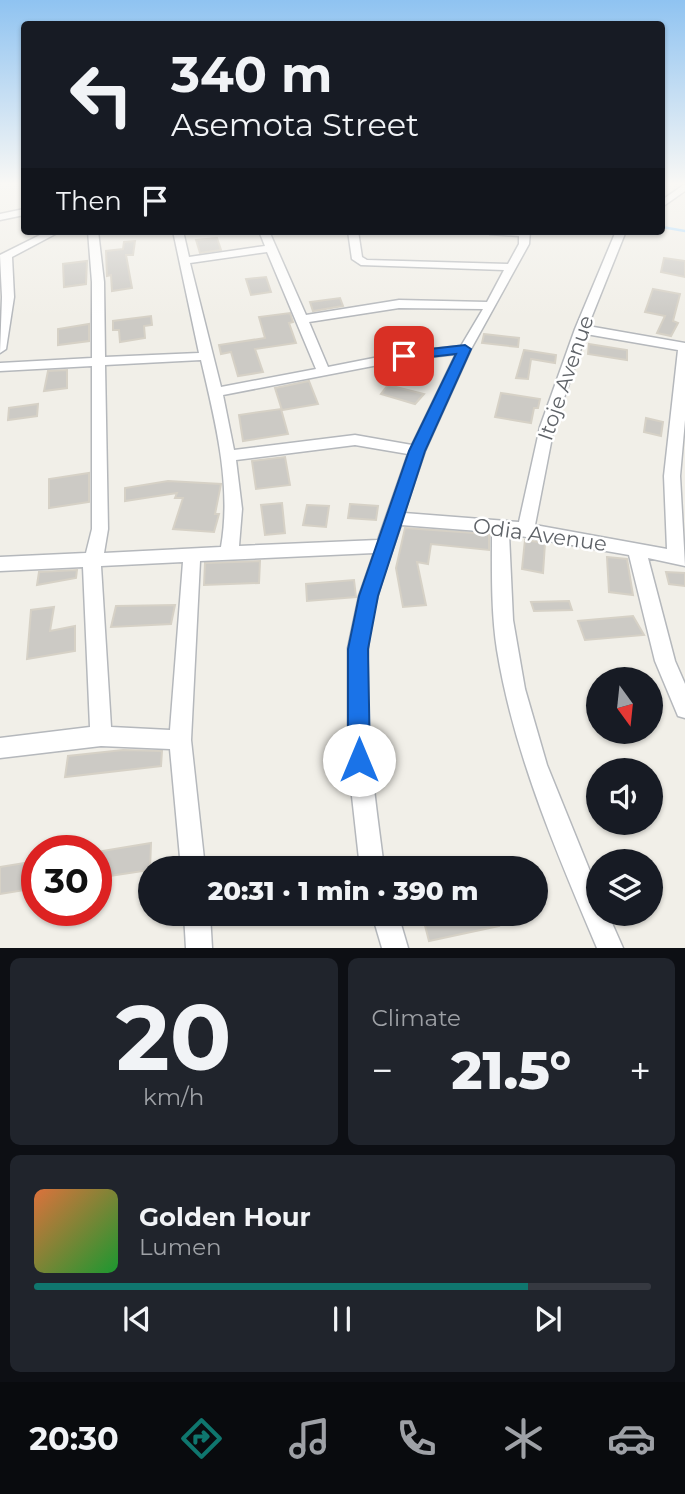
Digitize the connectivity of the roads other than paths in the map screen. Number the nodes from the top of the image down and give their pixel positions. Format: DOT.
graph roads {
  1 [pos="48,235"];
  2 [pos="93,235"];
  3 [pos="179,235"];
  4 [pos="266,235"];
  5 [pos="353,235"];
  6 [pos="525,235"];
  7 [pos="619,235"];
  8 [pos="271,248"];
  9 [pos="3,257"];
  10 [pos="183,261"];
  11 [pos="511,267"];
  12 [pos="491,306"];
  13 [pos="300,320"];
  14 [pos="581,329"];
  15 [pos="685,348"];
  16 [pos="0,349"];
  17 [pos="465,349"];
  18 [pos="208,355"];
  19 [pos="97,362"];
  20 [pos="0,367"];
  21 [pos="323,370"];
  22 [pos="216,392"];
  23 [pos="417,451"];
  24 [pos="227,456"];
  25 [pos="394,518"];
  26 [pos="500,528"];
  27 [pos="526,529"];
  28 [pos="383,546"];
  29 [pos="638,551"];
  30 [pos="229,553"];
  31 [pos="192,555"];
  32 [pos="680,558"];
  33 [pos="96,559"];
  34 [pos="0,564"];
  35 [pos="685,709"];
  36 [pos="101,736"];
  37 [pos="180,740"];
  38 [pos="0,748"];
  39 [pos="192,856"];
  40 [pos="371,856"];
  41 [pos="198,926"];
  42 [pos="389,926"];
  43 [pos="199,948"];
  44 [pos="395,948"];
  45 [pos="610,948"];
  1 -- 9 [label="street"];
  2 -- 19 [label="street"];
  3 -- 10 [label="street"];
  4 -- 8 [label="street"];
  5 -- 11 [label="street"];
  6 -- 11 [label="street"];
  7 -- 14 [label="street, Itoje Avenue"];
  8 -- 10 [label="street"];
  8 -- 13 [label="street"];
  9 -- 16 [label="street"];
  10 -- 18 [label="street"];
  11 -- 12 [label="street"];
  12 -- 13 [label="street"];
  12 -- 17 [label="street"];
  13 -- 21 [label="street"];
  14 -- 15 [label="street"];
  14 -- 27 [label="street, Itoje Avenue"];
  15 -- 32 [label="street"];
  17 -- 21 [label="street"];
  17 -- 23 [label="street"];
  18 -- 19 [label="street"];
  18 -- 22 [label="street"];
  19 -- 20 [label="street"];
  19 -- 33 [label="street"];
  21 -- 22 [label="street"];
  22 -- 24 [label="street"];
  23 -- 24 [label="street"];
  23 -- 25 [label="street"];
  24 -- 30 [label="street"];
  25 -- 26 [label="street, Odia Avenue"];
  25 -- 28 [label="street"];
  26 -- 27 [label="street, Odia Avenue"];
  26 -- 45 [label="street"];
  27 -- 29 [label="street, Odia Avenue"];
  28 -- 30 [label="street"];
  28 -- 40 [label="street"];
  29 -- 32 [label="street, Odia Avenue"];
  29 -- 35 [label="street"];
  30 -- 31 [label="street"];
  31 -- 33 [label="street"];
  31 -- 37 [label="street"];
  33 -- 34 [label="street"];
  33 -- 36 [label="street"];
  36 -- 37 [label="street"];
  36 -- 38 [label="street"];
  37 -- 39 [label="street"];
  41 -- 43 [label="street"];
  42 -- 44 [label="street"];
}
